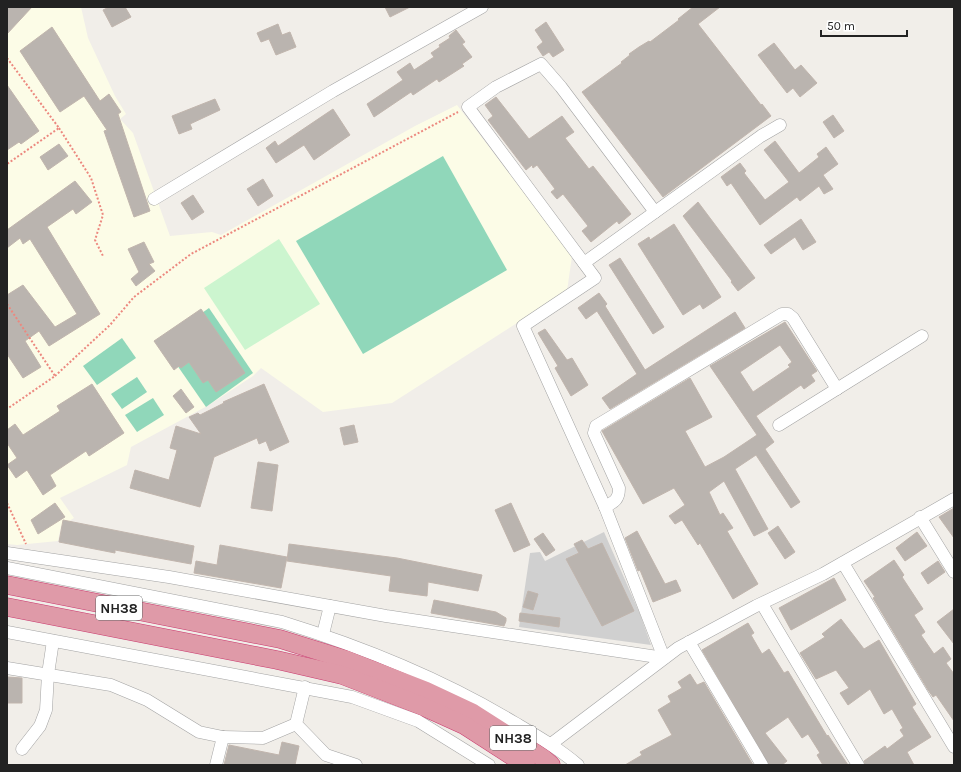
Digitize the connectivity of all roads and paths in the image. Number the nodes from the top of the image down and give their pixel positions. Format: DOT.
graph roads {
  1 [pos="482,7"];
  2 [pos="7,58"];
  3 [pos="468,107"];
  4 [pos="780,125"];
  5 [pos="59,128"];
  6 [pos="7,164"];
  7 [pos="154,199"];
  8 [pos="655,212"];
  9 [pos="103,256"];
  10 [pos="584,263"];
  11 [pos="7,304"];
  12 [pos="922,336"];
  13 [pos="55,376"];
  14 [pos="837,389"];
  15 [pos="7,409"];
  16 [pos="779,425"];
  17 [pos="954,499"];
  18 [pos="7,503"];
  19 [pos="605,507"];
  20 [pos="920,517"];
  21 [pos="7,553"];
  22 [pos="31,556"];
  23 [pos="843,563"];
  24 [pos="7,568"];
  25 [pos="954,572"];
  26 [pos="7,585"];
  27 [pos="762,604"];
  28 [pos="330,606"];
  29 [pos="7,607"];
  30 [pos="7,632"];
  31 [pos="323,634"];
  32 [pos="53,641"];
  33 [pos="689,642"];
  34 [pos="664,658"];
  35 [pos="7,668"];
  36 [pos="48,674"];
  37 [pos="305,687"];
  38 [pos="425,699"];
  39 [pos="468,719"];
  40 [pos="296,724"];
  41 [pos="223,737"];
  42 [pos="551,744"];
  43 [pos="954,747"];
  44 [pos="22,749"];
  45 [pos="216,765"];
  46 [pos="356,765"];
  47 [pos="489,765"];
  48 [pos="526,765"];
  49 [pos="551,765"];
  50 [pos="578,765"];
  51 [pos="762,765"];
  52 [pos="858,765"];
  1 -- 7 [label="street"];
  2 -- 5 [label="path"];
  3 -- 8 [label="street"];
  3 -- 10 [label="street"];
  3 -- 13 [label="path"];
  4 -- 8 [label="street"];
  5 -- 6 [label="path"];
  5 -- 9 [label="path"];
  8 -- 10 [label="street"];
  10 -- 19 [label="street"];
  11 -- 13 [label="path"];
  12 -- 14 [label="street"];
  13 -- 15 [label="path"];
  14 -- 16 [label="street"];
  14 -- 19 [label="street"];
  17 -- 20 [label="street"];
  18 -- 22 [label="path"];
  19 -- 34 [label="street"];
  20 -- 23 [label="street"];
  20 -- 25 [label="street"];
  21 -- 22 [label="street"];
  22 -- 28 [label="street"];
  23 -- 27 [label="street"];
  23 -- 43 [label="street"];
  24 -- 31 [label="street"];
  26 -- 38 [label="highway, NH38"];
  27 -- 33 [label="street"];
  27 -- 52 [label="street"];
  28 -- 31 [label="street"];
  28 -- 34 [label="street"];
  29 -- 38 [label="highway, NH38"];
  30 -- 32 [label="street"];
  31 -- 38 [label="street"];
  32 -- 36 [label="street"];
  32 -- 37 [label="street"];
  33 -- 34 [label="street"];
  33 -- 51 [label="street"];
  34 -- 42 [label="street"];
  35 -- 36 [label="street"];
  36 -- 41 [label="street"];
  36 -- 44 [label="street"];
  37 -- 38 [label="street"];
  37 -- 40 [label="street"];
  38 -- 39 [label="highway, NH38"];
  38 -- 42 [label="street"];
  38 -- 47 [label="street"];
  39 -- 48 [label="highway, NH38"];
  39 -- 49 [label="highway, NH38"];
  40 -- 41 [label="street"];
  40 -- 46 [label="street"];
  41 -- 45 [label="street"];
  42 -- 50 [label="street"];
}
